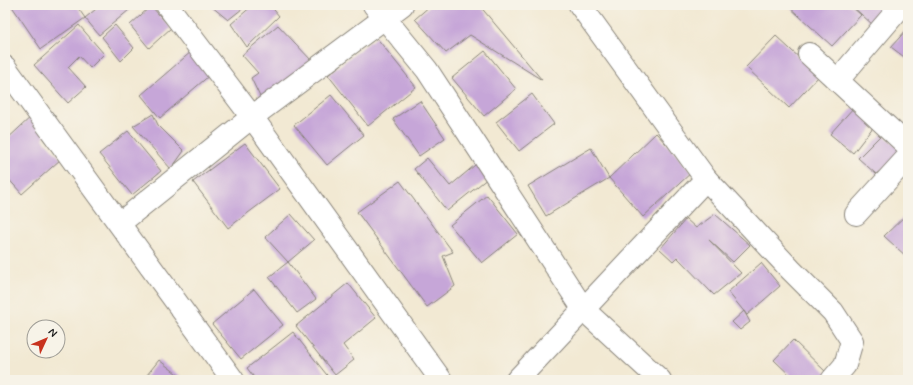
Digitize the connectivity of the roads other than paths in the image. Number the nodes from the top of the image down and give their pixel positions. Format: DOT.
graph roads {
  1 [pos="167,5"];
  2 [pos="402,5"];
  3 [pos="580,5"];
  4 [pos="902,5"];
  5 [pos="379,12"];
  6 [pos="809,54"];
  7 [pos="5,66"];
  8 [pos="838,80"];
  9 [pos="252,117"];
  10 [pos="908,146"];
  11 [pos="908,158"];
  12 [pos="706,179"];
  13 [pos="856,214"];
  14 [pos="120,223"];
  15 [pos="584,310"];
  16 [pos="233,380"];
  17 [pos="441,380"];
  18 [pos="517,380"];
  19 [pos="660,380"];
  20 [pos="832,380"];
  1 -- 9 [label="street"];
  2 -- 5 [label="street"];
  3 -- 12 [label="street"];
  4 -- 8 [label="street"];
  5 -- 9 [label="street"];
  5 -- 15 [label="street"];
  6 -- 8 [label="street"];
  7 -- 14 [label="street"];
  8 -- 10 [label="street"];
  9 -- 14 [label="street"];
  9 -- 17 [label="street"];
  11 -- 13 [label="street"];
  12 -- 15 [label="street"];
  12 -- 20 [label="street"];
  14 -- 16 [label="street"];
  15 -- 18 [label="street"];
  15 -- 19 [label="street"];
}
